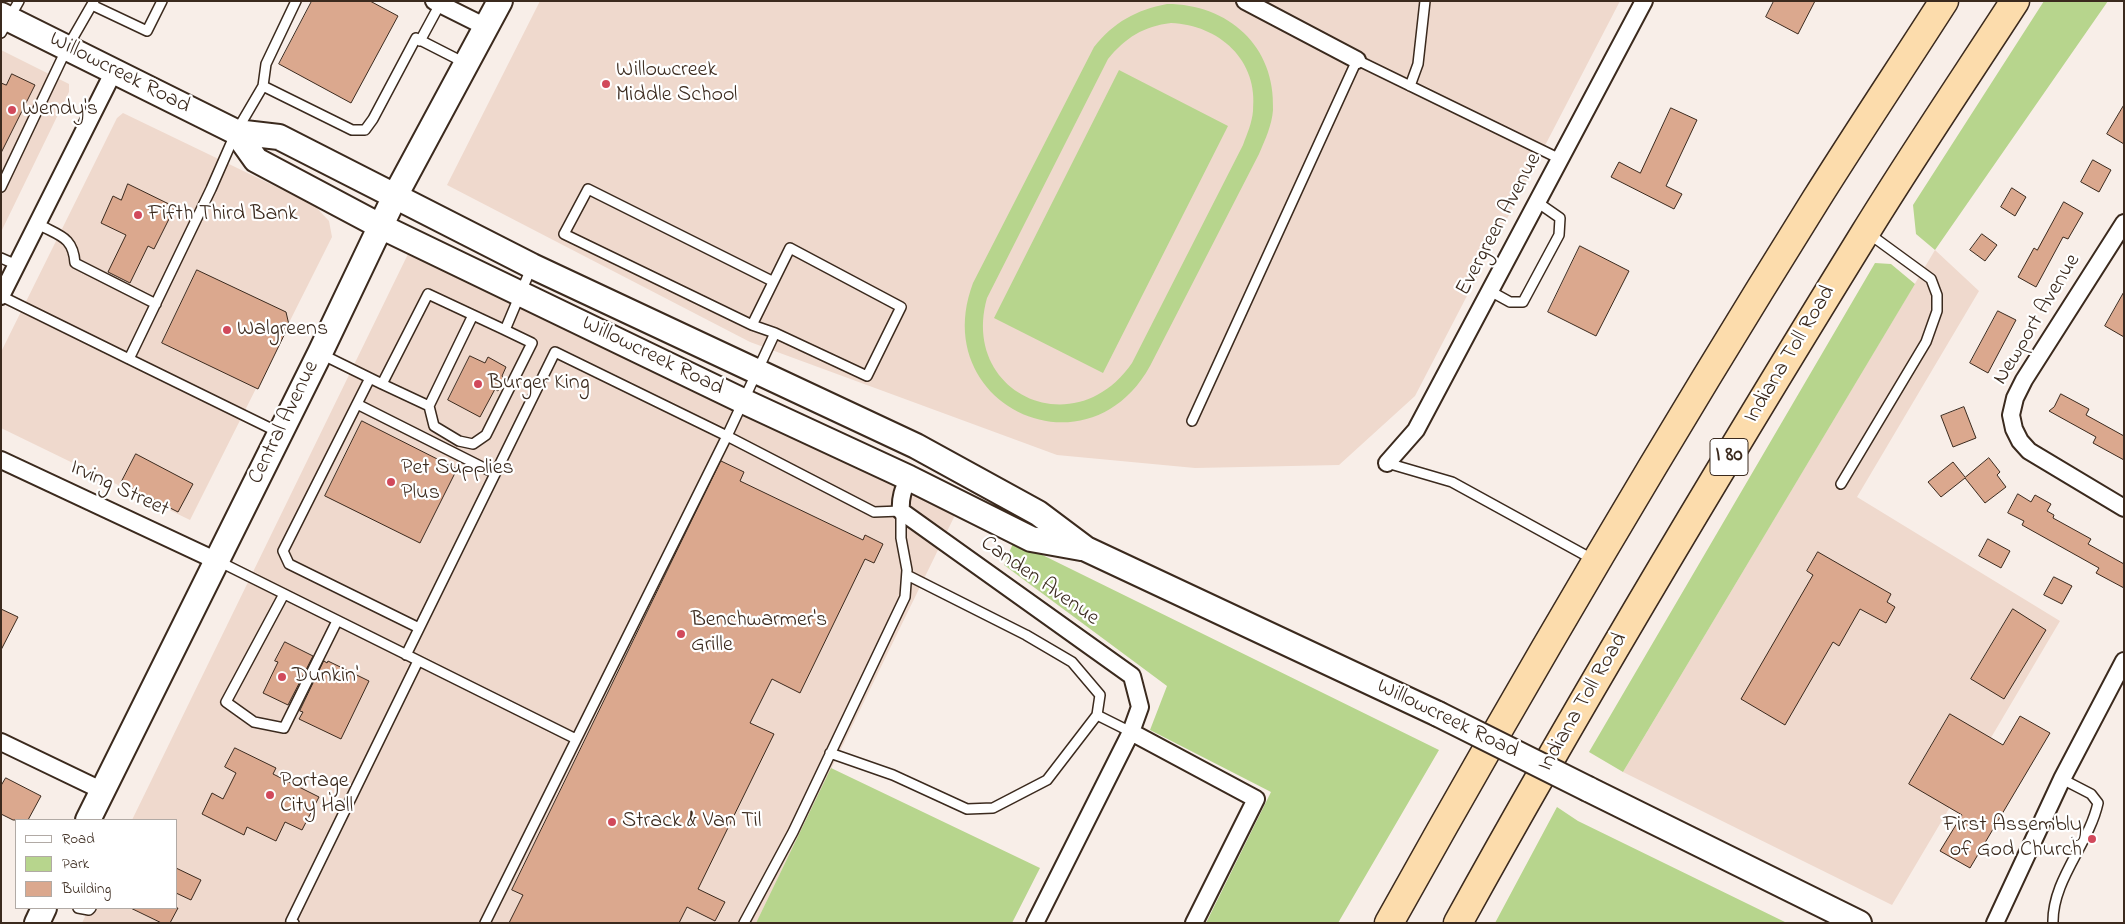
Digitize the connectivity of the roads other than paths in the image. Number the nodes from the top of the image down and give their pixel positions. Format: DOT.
graph roads {
  1 [pos="162,1"];
  2 [pos="296,1"];
  3 [pos="500,1"];
  4 [pos="1245,1"];
  5 [pos="1425,1"];
  6 [pos="1944,1"];
  7 [pos="2015,1"];
  8 [pos="1643,2"];
  9 [pos="93,3"];
  10 [pos="437,3"];
  11 [pos="7,17"];
  12 [pos="486,27"];
  13 [pos="420,41"];
  14 [pos="67,48"];
  15 [pos="1357,60"];
  16 [pos="467,64"];
  17 [pos="114,71"];
  18 [pos="263,86"];
  19 [pos="1410,86"];
  20 [pos="236,132"];
  21 [pos="1560,159"];
  22 [pos="1,187"];
  23 [pos="395,196"];
  24 [pos="1537,202"];
  25 [pos="2124,223"];
  26 [pos="38,224"];
  27 [pos="380,226"];
  28 [pos="1866,231"];
  29 [pos="1,258"];
  30 [pos="17,265"];
  31 [pos="532,266"];
  32 [pos="772,282"];
  33 [pos="1490,291"];
  34 [pos="519,293"];
  35 [pos="1,296"];
  36 [pos="156,304"];
  37 [pos="473,315"];
  38 [pos="752,325"];
  39 [pos="505,330"];
  40 [pos="775,333"];
  41 [pos="320,353"];
  42 [pos="129,359"];
  43 [pos="757,372"];
  44 [pos="370,378"];
  45 [pos="382,384"];
  46 [pos="743,401"];
  47 [pos="357,404"];
  48 [pos="429,406"];
  49 [pos="1192,421"];
  50 [pos="280,433"];
  51 [pos="727,436"];
  52 [pos="1,460"];
  53 [pos="1387,464"];
  54 [pos="494,473"];
  55 [pos="909,478"];
  56 [pos="1841,484"];
  57 [pos="2124,508"];
  58 [pos="901,511"];
  59 [pos="1086,549"];
  60 [pos="217,561"];
  61 [pos="1597,561"];
  62 [pos="907,575"];
  63 [pos="284,594"];
  64 [pos="337,621"];
  65 [pos="419,628"];
  66 [pos="406,655"];
  67 [pos="418,661"];
  68 [pos="2124,662"];
  69 [pos="1097,714"];
  70 [pos="1131,732"];
  71 [pos="576,739"];
  72 [pos="1,742"];
  73 [pos="830,753"];
  74 [pos="2062,779"];
  75 [pos="102,791"];
  76 [pos="88,819"];
  77 [pos="44,909"];
  78 [pos="1460,921"];
  79 [pos="37,923"];
  80 [pos="294,923"];
  81 [pos="485,923"];
  82 [pos="744,923"];
  83 [pos="1035,923"];
  84 [pos="1194,923"];
  85 [pos="1389,923"];
  86 [pos="1859,923"];
  87 [pos="1995,923"];
  88 [pos="2052,923"];
  1 -- 9 [label="lane"];
  2 -- 18 [label="lane"];
  3 -- 12 [label="main road, Central Avenue"];
  4 -- 15 [label="street"];
  5 -- 19 [label="lane"];
  6 -- 61 [label="highway"];
  7 -- 28 [label="highway, Indiana Toll Road / I 80"];
  8 -- 21 [label="street, Evergreen Avenue"];
  9 -- 14 [label="lane"];
  10 -- 12 [label="street"];
  10 -- 13 [label="lane"];
  11 -- 14 [label="main road, Willowcreek Road"];
  12 -- 16 [label="main road, Central Avenue"];
  13 -- 16 [label="lane"];
  13 -- 18 [label="lane"];
  14 -- 17 [label="main road, Willowcreek Road"];
  14 -- 22 [label="lane"];
  15 -- 19 [label="lane"];
  15 -- 49 [label="lane"];
  16 -- 23 [label="main road, Central Avenue"];
  17 -- 20 [label="main road, Willowcreek Road"];
  17 -- 26 [label="street"];
  18 -- 20 [label="lane"];
  19 -- 21 [label="lane"];
  20 -- 23 [label="main road, Willowcreek Road"];
  20 -- 27 [label="main road, Willowcreek Road"];
  20 -- 36 [label="lane"];
  21 -- 24 [label="street, Evergreen Avenue"];
  23 -- 27 [label="main road, Central Avenue"];
  23 -- 31 [label="main road, Willowcreek Road"];
  24 -- 33 [label="street, Evergreen Avenue"];
  24 -- 33 [label="lane"];
  25 -- 57 [label="street, Newport Avenue"];
  26 -- 30 [label="street"];
  26 -- 36 [label="lane"];
  27 -- 34 [label="main road, Willowcreek Road"];
  27 -- 41 [label="main road, Central Avenue"];
  28 -- 56 [label="lane"];
  28 -- 78 [label="highway, Indiana Toll Road / I 80"];
  29 -- 30 [label="lane"];
  30 -- 35 [label="street"];
  31 -- 34 [label="lane"];
  31 -- 43 [label="main road, Willowcreek Road"];
  32 -- 38 [label="lane"];
  32 -- 38 [label="lane"];
  32 -- 40 [label="lane"];
  33 -- 53 [label="street, Evergreen Avenue"];
  34 -- 39 [label="lane"];
  34 -- 46 [label="main road, Willowcreek Road"];
  35 -- 42 [label="lane"];
  36 -- 42 [label="lane"];
  37 -- 39 [label="lane"];
  37 -- 45 [label="lane"];
  37 -- 48 [label="lane"];
  38 -- 40 [label="lane"];
  39 -- 48 [label="lane"];
  40 -- 43 [label="lane"];
  41 -- 44 [label="lane"];
  41 -- 50 [label="main road, Central Avenue"];
  42 -- 50 [label="lane"];
  43 -- 46 [label="lane"];
  43 -- 59 [label="main road, Willowcreek Road"];
  44 -- 45 [label="lane"];
  44 -- 47 [label="lane"];
  45 -- 48 [label="lane"];
  46 -- 51 [label="lane"];
  46 -- 55 [label="main road, Willowcreek Road"];
  47 -- 54 [label="lane"];
  47 -- 65 [label="lane"];
  50 -- 60 [label="main road, Central Avenue"];
  51 -- 54 [label="lane"];
  51 -- 58 [label="lane"];
  51 -- 71 [label="lane"];
  52 -- 60 [label="street, Irving Street"];
  53 -- 61 [label="lane"];
  54 -- 65 [label="lane"];
  55 -- 58 [label="street"];
  55 -- 59 [label="main road, Willowcreek Road"];
  58 -- 62 [label="lane"];
  58 -- 70 [label="street, Canden Avenue"];
  59 -- 86 [label="main road, Willowcreek Road, bridge"];
  60 -- 63 [label="lane"];
  60 -- 75 [label="main road, Central Avenue"];
  61 -- 85 [label="highway"];
  62 -- 69 [label="lane"];
  62 -- 73 [label="lane"];
  63 -- 64 [label="lane"];
  63 -- 64 [label="lane"];
  64 -- 66 [label="lane"];
  65 -- 66 [label="lane"];
  66 -- 67 [label="lane"];
  67 -- 71 [label="lane"];
  67 -- 80 [label="lane"];
  68 -- 74 [label="street"];
  69 -- 70 [label="lane"];
  69 -- 73 [label="lane"];
  70 -- 83 [label="street, Canden Avenue"];
  70 -- 84 [label="street"];
  71 -- 81 [label="lane"];
  72 -- 75 [label="street"];
  73 -- 82 [label="lane"];
  74 -- 87 [label="street"];
  74 -- 88 [label="lane"];
  75 -- 76 [label="main road, Central Avenue"];
  77 -- 79 [label="main road"];
}
